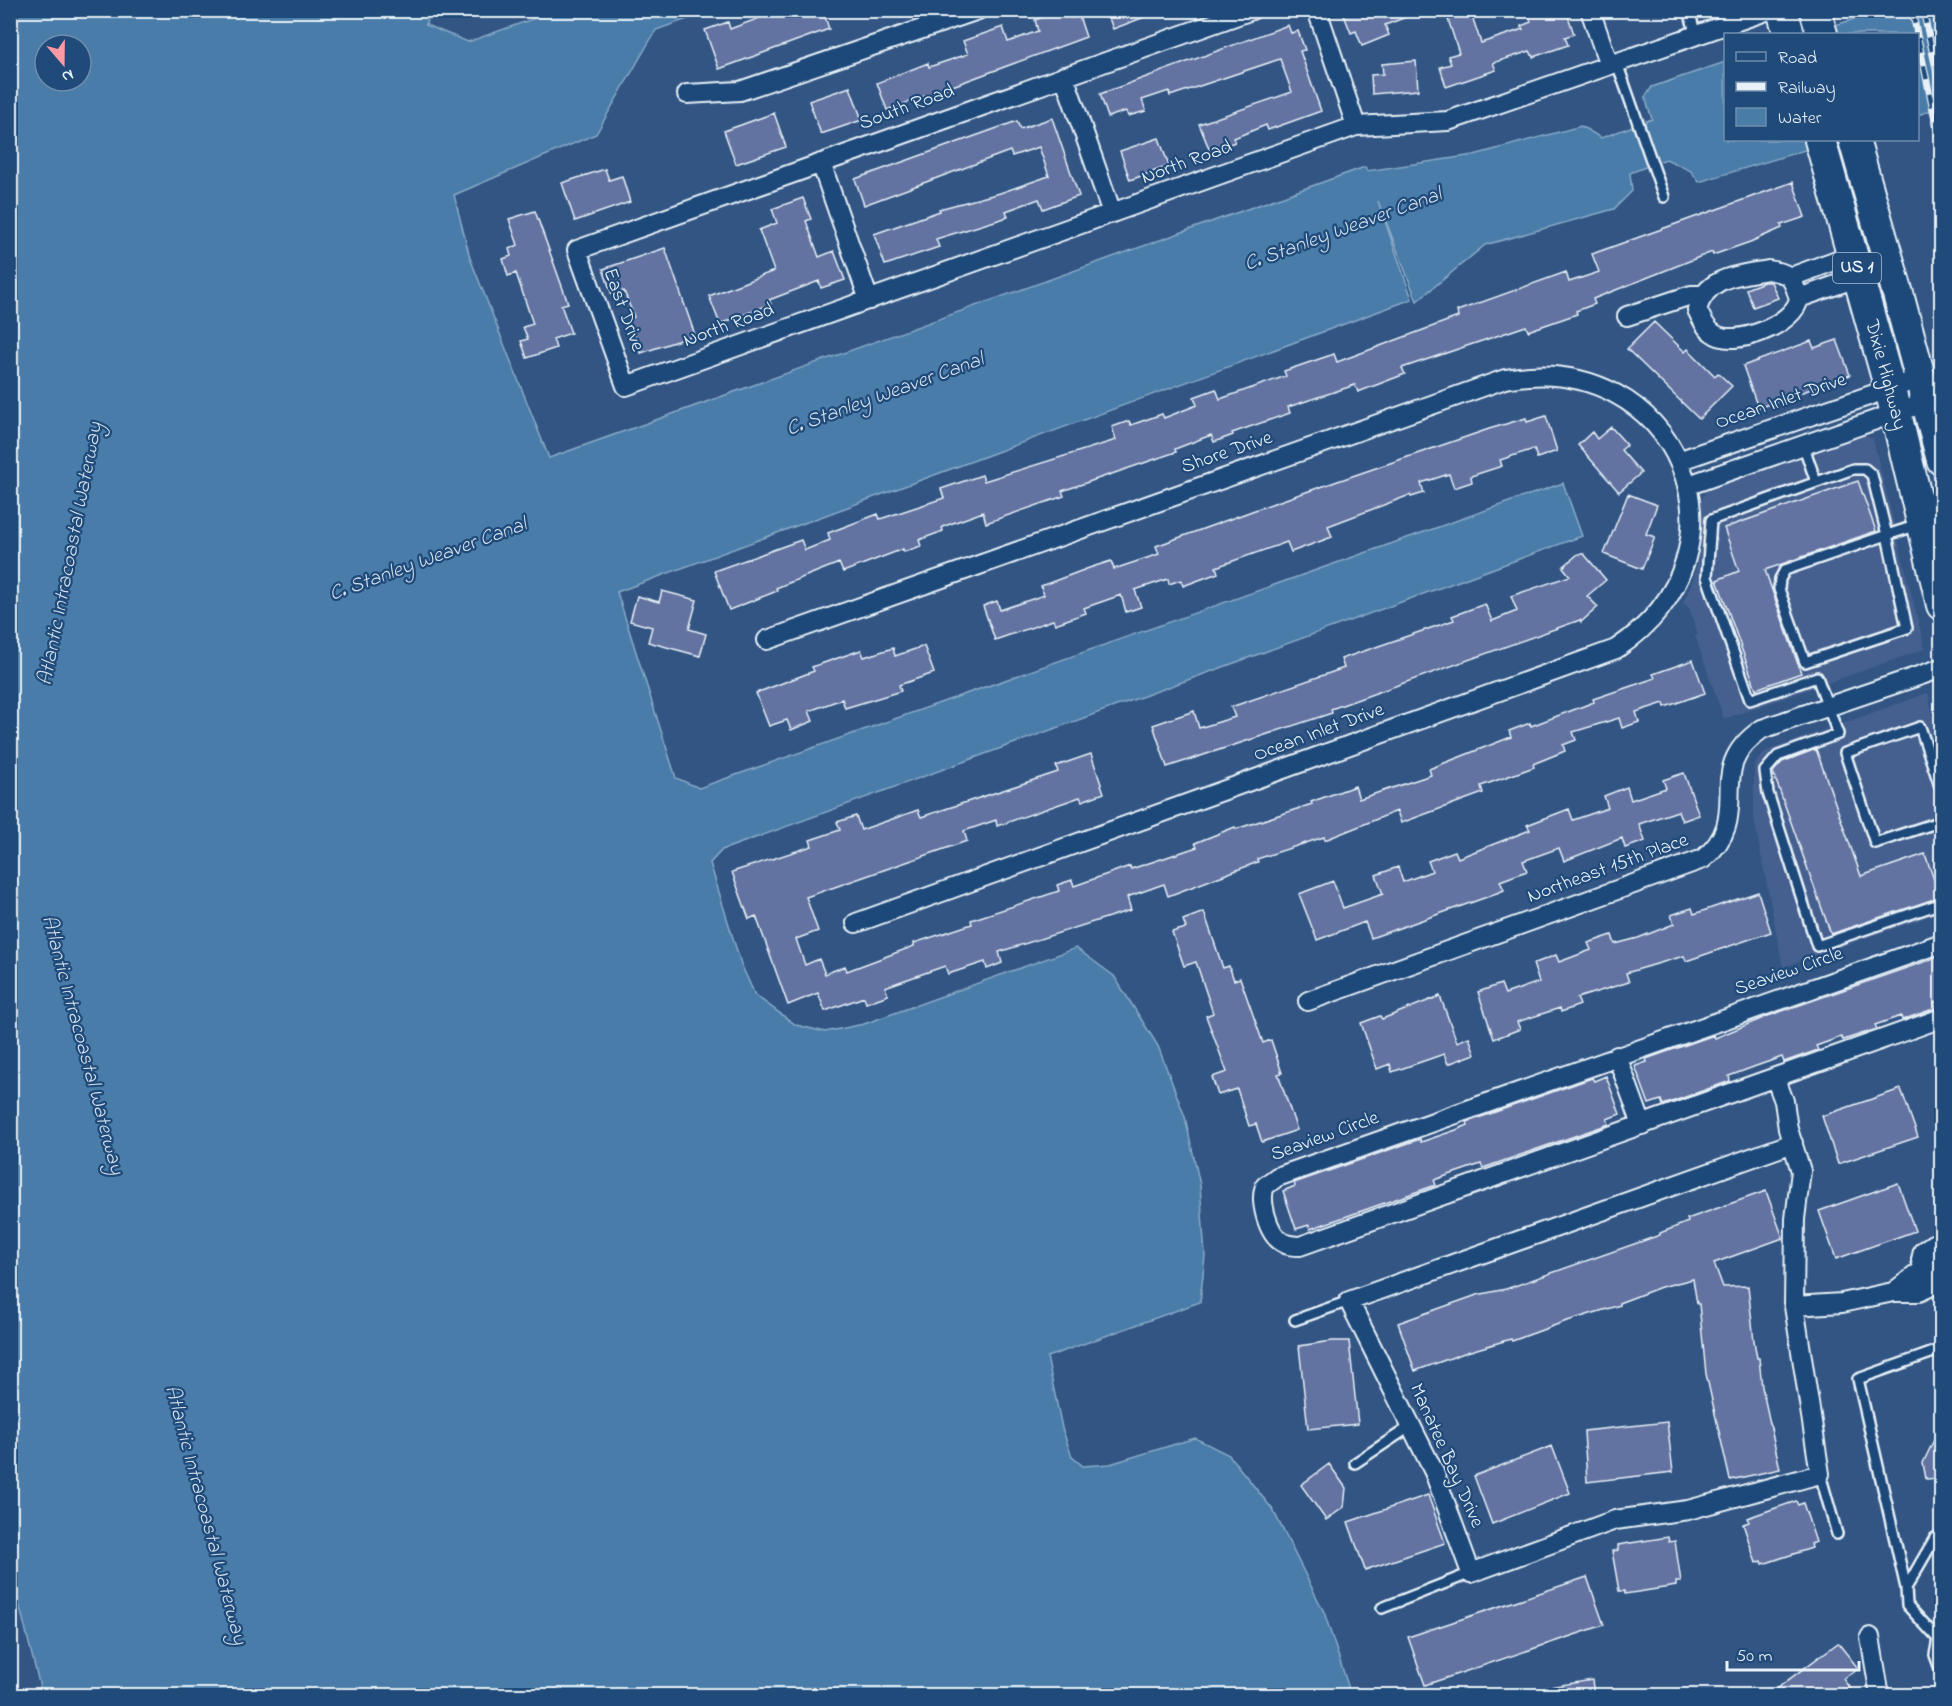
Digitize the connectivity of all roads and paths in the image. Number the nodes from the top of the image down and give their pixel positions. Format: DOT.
graph roads {
  1 [pos="978,10"];
  2 [pos="1252,10"];
  3 [pos="1317,10"];
  4 [pos="1590,10"];
  5 [pos="1689,10"];
  6 [pos="1781,21"];
  7 [pos="1696,36"];
  8 [pos="1613,64"];
  9 [pos="1064,76"];
  10 [pos="687,94"];
  11 [pos="1356,126"];
  12 [pos="1854,141"];
  13 [pos="1821,144"];
  14 [pos="821,163"];
  15 [pos="1664,197"];
  16 [pos="1112,213"];
  17 [pos="577,250"];
  18 [pos="1856,266"];
  19 [pos="1789,275"];
  20 [pos="1701,295"];
  21 [pos="869,300"];
  22 [pos="1799,301"];
  23 [pos="1627,316"];
  24 [pos="626,386"];
  25 [pos="1924,390"];
  26 [pos="1893,400"];
  27 [pos="1803,444"];
  28 [pos="1681,460"];
  29 [pos="1941,460"];
  30 [pos="1816,482"];
  31 [pos="1689,485"];
  32 [pos="1923,523"];
  33 [pos="1887,535"];
  34 [pos="1941,605"];
  35 [pos="767,640"];
  36 [pos="1805,662"];
  37 [pos="1941,668"];
  38 [pos="1817,677"];
  39 [pos="1828,706"];
  40 [pos="1838,734"];
  41 [pos="1941,750"];
  42 [pos="1845,753"];
  43 [pos="1929,754"];
  44 [pos="1941,792"];
  45 [pos="1941,821"];
  46 [pos="1941,903"];
  47 [pos="856,923"];
  48 [pos="1941,943"];
  49 [pos="1308,1001"];
  50 [pos="1941,1018"];
  51 [pos="1617,1056"];
  52 [pos="1775,1077"];
  53 [pos="1642,1125"];
  54 [pos="1793,1143"];
  55 [pos="1941,1243"];
  56 [pos="1941,1256"];
  57 [pos="1924,1269"];
  58 [pos="1940,1282"];
  59 [pos="1893,1292"];
  60 [pos="1349,1301"];
  61 [pos="1794,1306"];
  62 [pos="1295,1320"];
  63 [pos="1941,1349"];
  64 [pos="1411,1426"];
  65 [pos="1355,1463"];
  66 [pos="1820,1474"];
  67 [pos="1837,1534"];
  68 [pos="1941,1535"];
  69 [pos="1471,1572"];
  70 [pos="1905,1588"];
  71 [pos="1382,1608"];
  72 [pos="1870,1637"];
  73 [pos="1940,1638"];
  74 [pos="1941,1674"];
  75 [pos="1367,1689"];
  76 [pos="1346,1695"];
  77 [pos="1880,1695"];
  1 -- 10 [label="street"];
  2 -- 9 [label="street, South Road"];
  3 -- 11 [label="street"];
  4 -- 8 [label="street"];
  5 -- 7 [label="lane"];
  6 -- 7 [label="street, North Road"];
  7 -- 8 [label="street, North Road"];
  8 -- 11 [label="street, North Road"];
  8 -- 15 [label="lane"];
  9 -- 14 [label="street, South Road"];
  9 -- 16 [label="street"];
  11 -- 16 [label="street, North Road"];
  12 -- 25 [label="main road, Dixie Highway / US 1"];
  13 -- 18 [label="main road, Dixie Highway / US 1"];
  14 -- 17 [label="street, South Road"];
  14 -- 21 [label="street"];
  16 -- 21 [label="street, North Road"];
  17 -- 24 [label="street, East Drive"];
  18 -- 19 [label="street"];
  18 -- 22 [label="street"];
  18 -- 26 [label="main road, Dixie Highway / US 1"];
  19 -- 20 [label="street"];
  19 -- 22 [label="street"];
  20 -- 22 [label="street"];
  20 -- 23 [label="street"];
  21 -- 24 [label="street, North Road"];
  25 -- 26 [label="street, Ocean Inlet Drive"];
  25 -- 26 [label="street, Ocean Inlet Drive"];
  25 -- 29 [label="main road, Dixie Highway / US 1"];
  26 -- 27 [label="street, Ocean Inlet Drive"];
  26 -- 28 [label="street, Ocean Inlet Drive"];
  26 -- 32 [label="main road, Dixie Highway / US 1"];
  27 -- 30 [label="lane"];
  27 -- 31 [label="street, Ocean Inlet Drive"];
  28 -- 31 [label="street, Ocean Inlet Drive"];
  28 -- 35 [label="street, Shore Drive"];
  30 -- 33 [label="lane"];
  30 -- 38 [label="lane"];
  31 -- 47 [label="street, Ocean Inlet Drive"];
  32 -- 33 [label="lane"];
  32 -- 34 [label="main road, Dixie Highway / US 1"];
  33 -- 36 [label="lane"];
  33 -- 36 [label="lane"];
  36 -- 38 [label="lane"];
  37 -- 39 [label="street, Northeast 15th Place"];
  38 -- 39 [label="lane"];
  39 -- 40 [label="lane"];
  39 -- 49 [label="street, Northeast 15th Place"];
  40 -- 42 [label="lane"];
  40 -- 46 [label="lane"];
  41 -- 43 [label="lane"];
  42 -- 43 [label="lane"];
  42 -- 45 [label="lane"];
  43 -- 44 [label="lane"];
  48 -- 51 [label="street, Seaview Circle"];
  50 -- 52 [label="street, Seaview Circle"];
  51 -- 53 [label="street"];
  51 -- 53 [label="street, Seaview Circle"];
  52 -- 53 [label="street, Seaview Circle"];
  52 -- 54 [label="street"];
  54 -- 60 [label="street"];
  54 -- 61 [label="street"];
  55 -- 57 [label="street"];
  56 -- 57 [label="street"];
  57 -- 58 [label="street"];
  57 -- 59 [label="street"];
  58 -- 59 [label="street"];
  59 -- 61 [label="street"];
  60 -- 62 [label="lane"];
  60 -- 64 [label="street, Manatee Bay Drive"];
  61 -- 66 [label="street"];
  63 -- 70 [label="lane"];
  64 -- 65 [label="lane"];
  64 -- 69 [label="street, Manatee Bay Drive"];
  66 -- 67 [label="lane"];
  66 -- 69 [label="street"];
  68 -- 70 [label="lane"];
  69 -- 71 [label="lane"];
  70 -- 73 [label="lane"];
  72 -- 77 [label="street"];
  73 -- 74 [label="lane"];
  75 -- 76 [label="path"];
}
